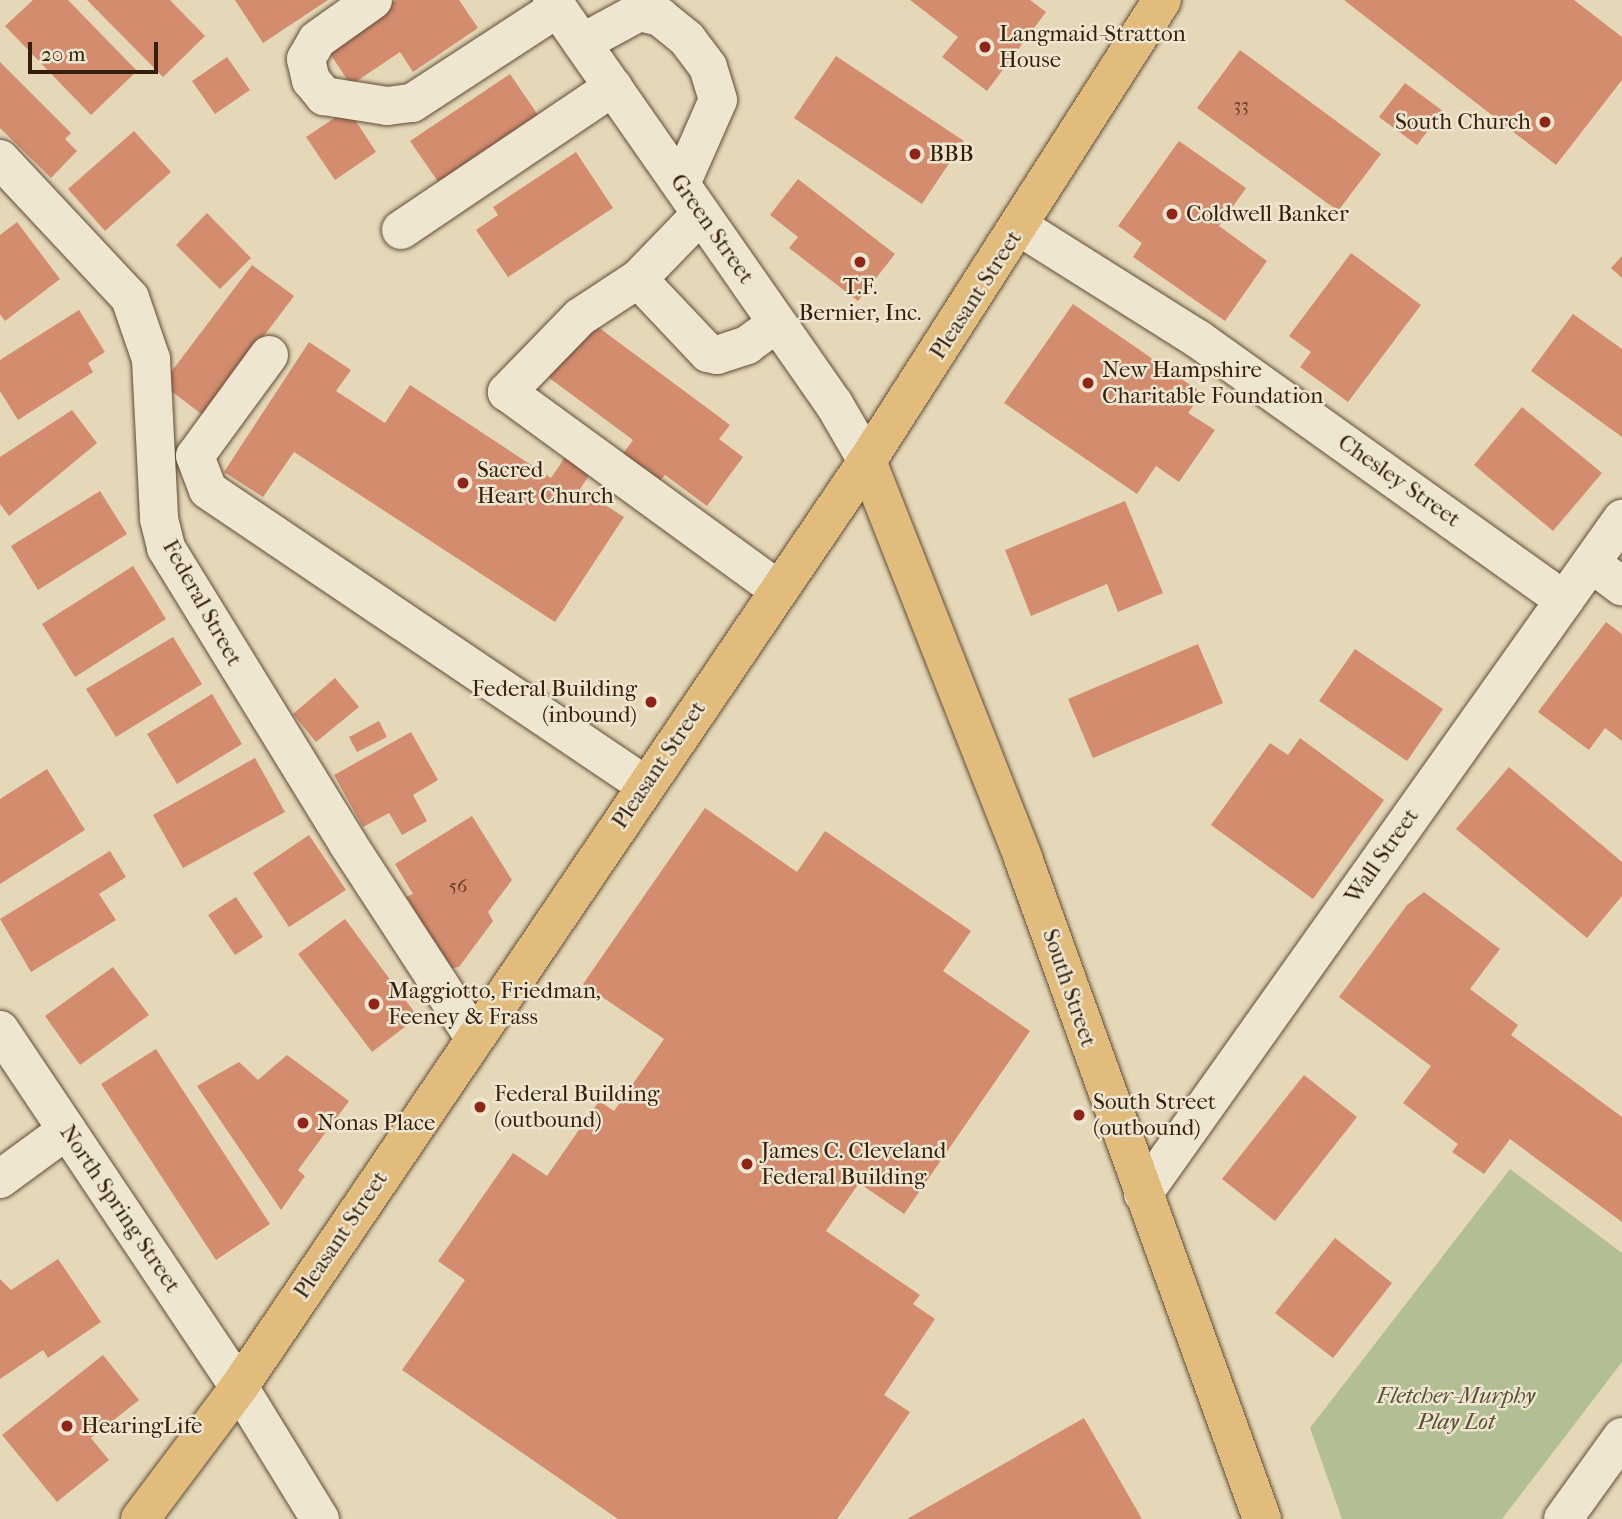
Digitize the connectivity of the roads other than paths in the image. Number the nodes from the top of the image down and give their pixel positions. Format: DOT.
graph roads {
  1 [pos="373,0"];
  2 [pos="1162,0"];
  3 [pos="555,4"];
  4 [pos="582,43"];
  5 [pos="613,87"];
  6 [pos="0,159"];
  7 [pos="691,199"];
  8 [pos="1020,227"];
  9 [pos="401,230"];
  10 [pos="638,279"];
  11 [pos="777,323"];
  12 [pos="269,355"];
  13 [pos="867,461"];
  14 [pos="1622,519"];
  15 [pos="1591,563"];
  16 [pos="1622,586"];
  17 [pos="779,590"];
  18 [pos="1564,600"];
  19 [pos="645,785"];
  20 [pos="0,1030"];
  21 [pos="473,1036"];
  22 [pos="66,1129"];
  23 [pos="0,1179"];
  24 [pos="1143,1194"];
  25 [pos="239,1387"];
  26 [pos="1622,1437"];
  27 [pos="140,1519"];
  28 [pos="320,1519"];
  29 [pos="1262,1519"];
  30 [pos="1563,1519"];
  1 -- 3 [label="street"];
  2 -- 8 [label="main road, Pleasant Street"];
  3 -- 4 [label="street, Green Street"];
  4 -- 5 [label="street, Green Street"];
  4 -- 7 [label="street"];
  5 -- 7 [label="street, Green Street"];
  5 -- 9 [label="street"];
  6 -- 21 [label="street, Federal Street"];
  7 -- 10 [label="street"];
  7 -- 11 [label="street, Green Street"];
  8 -- 13 [label="main road, Pleasant Street"];
  8 -- 18 [label="street, Chesley Street"];
  10 -- 11 [label="street"];
  10 -- 17 [label="street"];
  11 -- 13 [label="street, Green Street"];
  12 -- 19 [label="street"];
  13 -- 17 [label="main road, Pleasant Street"];
  13 -- 24 [label="main road, South Street"];
  14 -- 15 [label="street, Wall Street"];
  15 -- 16 [label="street"];
  15 -- 18 [label="street, Wall Street"];
  17 -- 19 [label="main road, Pleasant Street"];
  18 -- 24 [label="street, Wall Street"];
  19 -- 21 [label="main road, Pleasant Street"];
  20 -- 22 [label="street, North Spring Street"];
  21 -- 25 [label="main road, Pleasant Street"];
  22 -- 23 [label="street"];
  22 -- 25 [label="street, North Spring Street"];
  24 -- 29 [label="main road, South Street"];
  25 -- 27 [label="main road, Pleasant Street"];
  25 -- 28 [label="street, North Spring Street"];
  26 -- 30 [label="street"];
}
